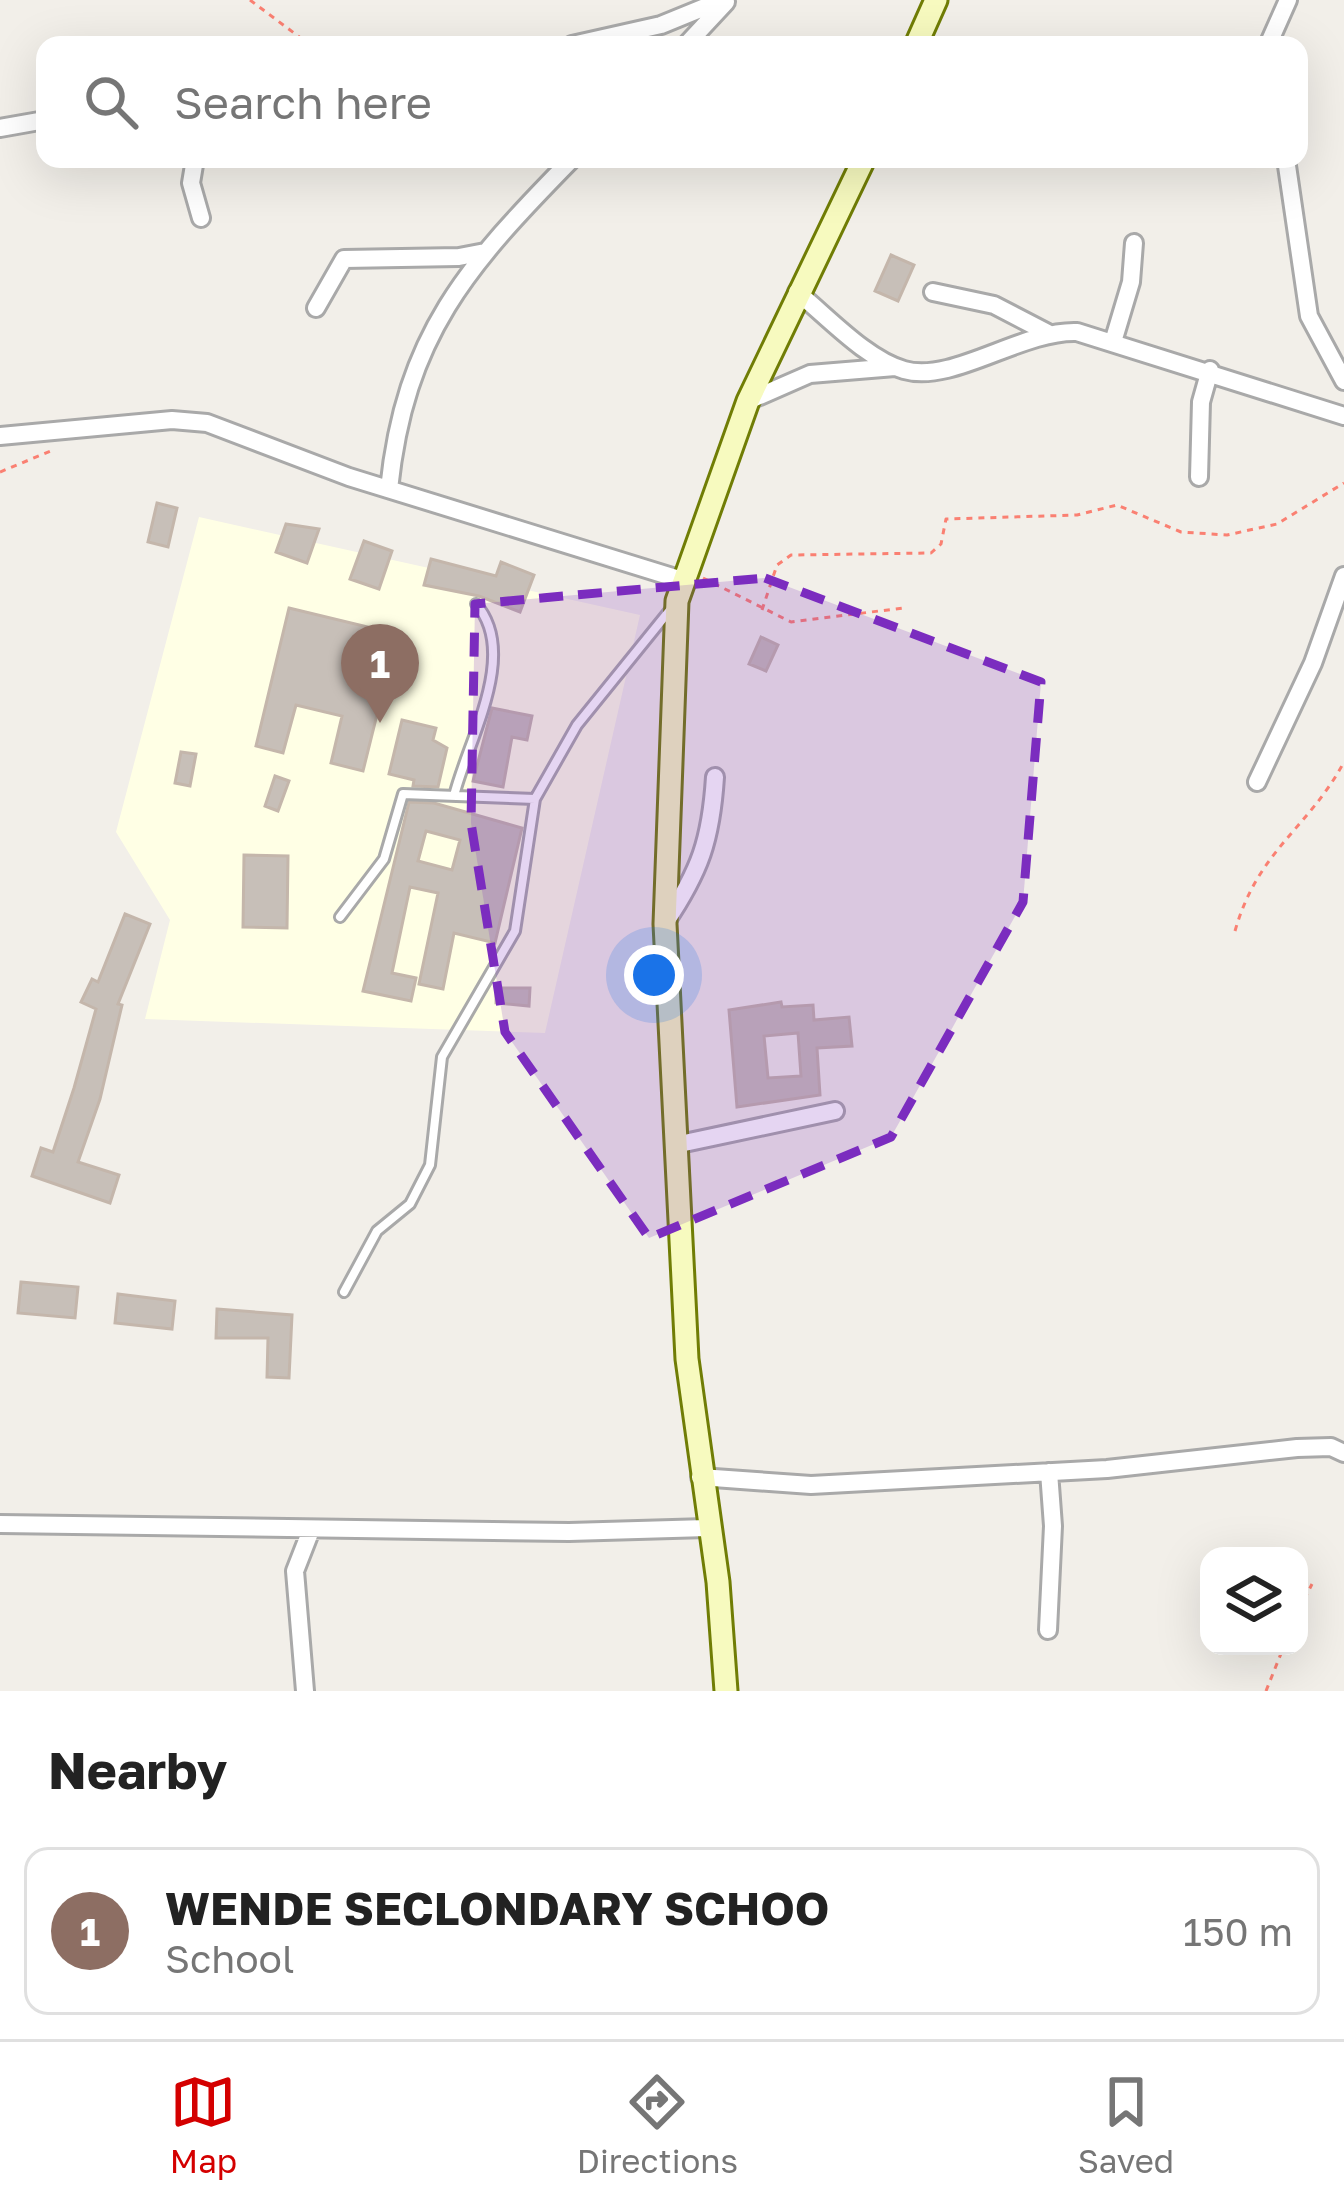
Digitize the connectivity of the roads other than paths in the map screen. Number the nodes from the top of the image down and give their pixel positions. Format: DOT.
graph roads {
  1 [pos="725,0"];
  2 [pos="935,0"];
  3 [pos="1288,0"];
  4 [pos="612,36"];
  5 [pos="694,36"];
  6 [pos="920,36"];
  7 [pos="1272,36"];
  8 [pos="36,122"];
  9 [pos="0,128"];
  10 [pos="194,168"];
  11 [pos="564,168"];
  12 [pos="859,168"];
  13 [pos="1287,168"];
  14 [pos="200,218"];
  15 [pos="1133,243"];
  16 [pos="485,252"];
  17 [pos="797,292"];
  18 [pos="933,292"];
  19 [pos="316,308"];
  20 [pos="1048,334"];
  21 [pos="1113,342"];
  22 [pos="896,367"];
  23 [pos="1210,370"];
  24 [pos="1344,381"];
  25 [pos="748,401"];
  26 [pos="1344,415"];
  27 [pos="0,436"];
  28 [pos="1199,477"];
  29 [pos="389,490"];
  30 [pos="1344,576"];
  31 [pos="681,584"];
  32 [pos="476,604"];
  33 [pos="715,777"];
  34 [pos="1257,782"];
  35 [pos="454,796"];
  36 [pos="535,799"];
  37 [pos="340,917"];
  38 [pos="665,923"];
  39 [pos="835,1111"];
  40 [pos="675,1145"];
  41 [pos="344,1292"];
  42 [pos="1344,1453"];
  43 [pos="1049,1472"];
  44 [pos="700,1477"];
  45 [pos="0,1525"];
  46 [pos="706,1528"];
  47 [pos="311,1530"];
  48 [pos="1048,1630"];
  49 [pos="305,1691"];
  50 [pos="725,1691"];
  1 -- 4 [label="street"];
  1 -- 5 [label="street"];
  2 -- 6 [label="street"];
  3 -- 7 [label="street"];
  8 -- 9 [label="street"];
  10 -- 14 [label="street"];
  11 -- 16 [label="street"];
  12 -- 17 [label="street"];
  13 -- 24 [label="street"];
  15 -- 21 [label="street"];
  16 -- 19 [label="street"];
  16 -- 29 [label="street"];
  17 -- 22 [label="street"];
  17 -- 25 [label="street"];
  18 -- 20 [label="street"];
  20 -- 21 [label="street"];
  20 -- 22 [label="street"];
  21 -- 23 [label="street"];
  22 -- 25 [label="street"];
  23 -- 26 [label="street"];
  23 -- 28 [label="street"];
  25 -- 31 [label="street"];
  27 -- 29 [label="street"];
  29 -- 31 [label="street"];
  30 -- 34 [label="street"];
  31 -- 36 [label="lane"];
  31 -- 38 [label="street"];
  32 -- 35 [label="lane"];
  33 -- 38 [label="street"];
  35 -- 36 [label="lane"];
  35 -- 37 [label="lane"];
  36 -- 41 [label="lane"];
  38 -- 40 [label="street"];
  39 -- 40 [label="street"];
  40 -- 44 [label="street"];
  42 -- 43 [label="street"];
  43 -- 44 [label="street"];
  43 -- 48 [label="street"];
  44 -- 46 [label="street"];
  45 -- 47 [label="street"];
  46 -- 47 [label="street"];
  46 -- 50 [label="street"];
  47 -- 49 [label="street"];
}
